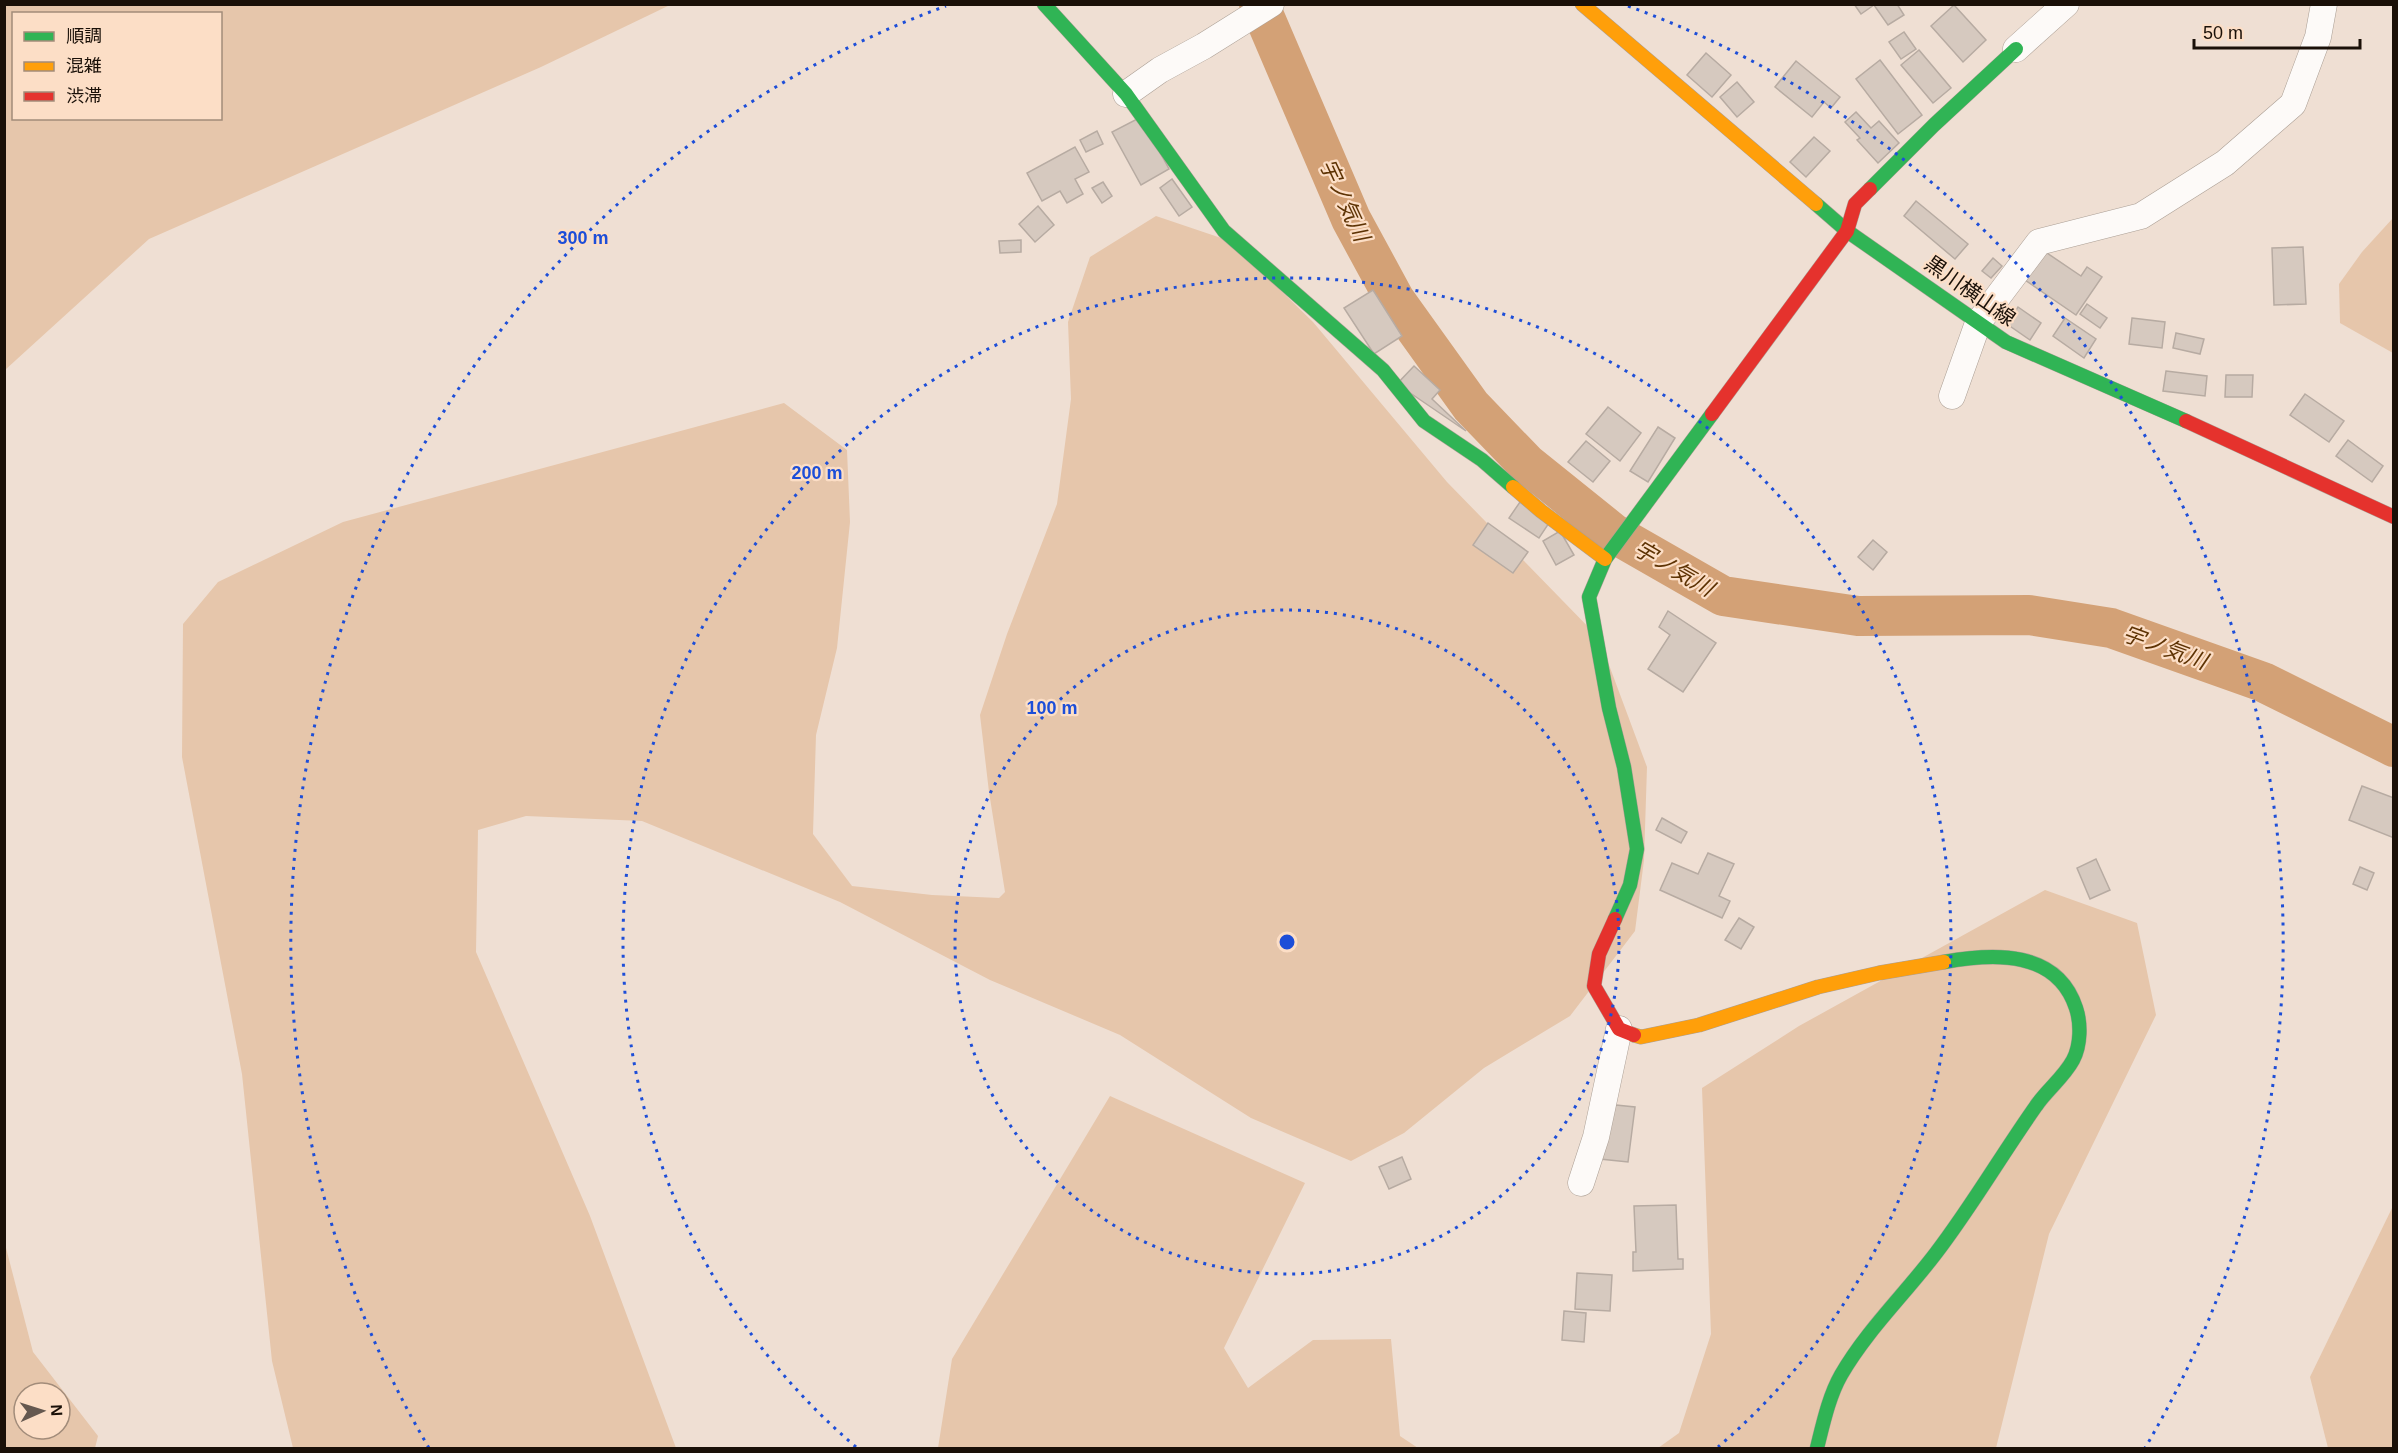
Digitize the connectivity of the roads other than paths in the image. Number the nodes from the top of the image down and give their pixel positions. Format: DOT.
graph roads {
  1 [pos="1044,4"];
  2 [pos="1582,4"];
  3 [pos="2066,4"];
  4 [pos="2324,4"];
  5 [pos="1264,8"];
  6 [pos="2016,49"];
  7 [pos="1126,94"];
  8 [pos="1847,231"];
  9 [pos="1978,323"];
  10 [pos="1952,396"];
  11 [pos="2394,516"];
  12 [pos="1605,559"];
  13 [pos="1619,1029"];
  14 [pos="1581,1183"];
  15 [pos="1817,1449"];
  1 -- 7 [label="street"];
  2 -- 8 [label="street, 黒川横山線"];
  3 -- 6 [label="street"];
  4 -- 9 [label="street"];
  5 -- 7 [label="street"];
  6 -- 8 [label="street"];
  7 -- 12 [label="street"];
  8 -- 9 [label="street, 黒川横山線"];
  8 -- 12 [label="street"];
  9 -- 10 [label="street"];
  9 -- 11 [label="street, 黒川横山線"];
  12 -- 13 [label="street"];
  13 -- 14 [label="street"];
  13 -- 15 [label="street"];
}
